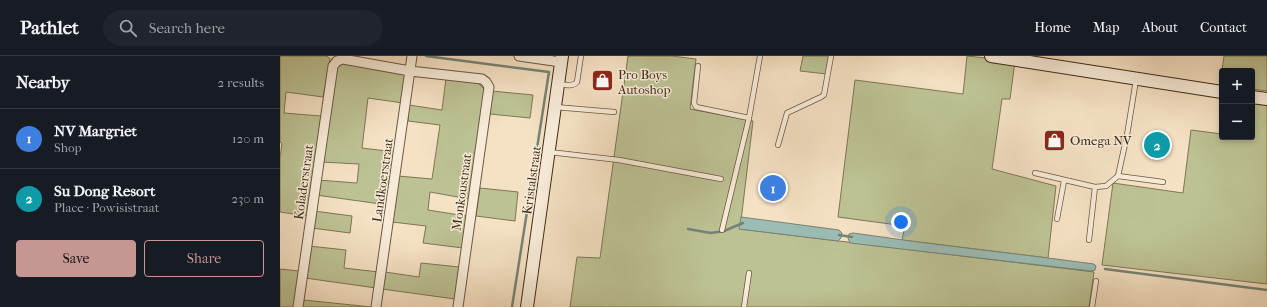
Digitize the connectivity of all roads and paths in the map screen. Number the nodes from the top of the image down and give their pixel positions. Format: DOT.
graph roads {
  1 [pos="412,56"];
  2 [pos="519,56"];
  3 [pos="581,56"];
  4 [pos="760,56"];
  5 [pos="832,56"];
  6 [pos="991,56"];
  7 [pos="562,59"];
  8 [pos="698,66"];
  9 [pos="410,70"];
  10 [pos="1136,78"];
  11 [pos="558,84"];
  12 [pos="1219,92"];
  13 [pos="1255,97"];
  14 [pos="1267,99"];
  15 [pos="555,106"];
  16 [pos="614,112"];
  17 [pos="749,118"];
  18 [pos="778,145"];
  19 [pos="549,152"];
  20 [pos="1035,174"];
  21 [pos="1118,176"];
  22 [pos="721,179"];
  23 [pos="1064,180"];
  24 [pos="1163,182"];
  25 [pos="1095,187"];
  26 [pos="1057,219"];
  27 [pos="722,230"];
  28 [pos="1089,240"];
  29 [pos="749,273"];
  30 [pos="1096,281"];
  31 [pos="298,307"];
  32 [pos="376,307"];
  33 [pos="458,307"];
  34 [pos="527,307"];
  35 [pos="744,307"];
  36 [pos="1092,307"];
  1 -- 9 [label="street, Landkoerstraat"];
  2 -- 7 [label="street"];
  3 -- 11 [label="lane"];
  4 -- 17 [label="lane"];
  5 -- 18 [label="lane"];
  6 -- 10 [label="street"];
  7 -- 11 [label="street, Kristalstraat"];
  8 -- 17 [label="lane"];
  9 -- 31 [label="street, Koladerstraat"];
  9 -- 32 [label="street, Landkoerstraat"];
  9 -- 33 [label="street, Monkoustraat"];
  10 -- 12 [label="street"];
  10 -- 21 [label="lane"];
  11 -- 15 [label="street, Kristalstraat"];
  13 -- 14 [label="street"];
  15 -- 16 [label="lane"];
  15 -- 19 [label="street, Kristalstraat"];
  17 -- 27 [label="lane"];
  19 -- 22 [label="lane"];
  19 -- 34 [label="street, Kristalstraat"];
  20 -- 23 [label="lane"];
  21 -- 24 [label="lane"];
  21 -- 25 [label="lane"];
  23 -- 25 [label="lane"];
  23 -- 26 [label="lane"];
  25 -- 28 [label="lane"];
  29 -- 35 [label="lane"];
  30 -- 36 [label="lane"];
}
